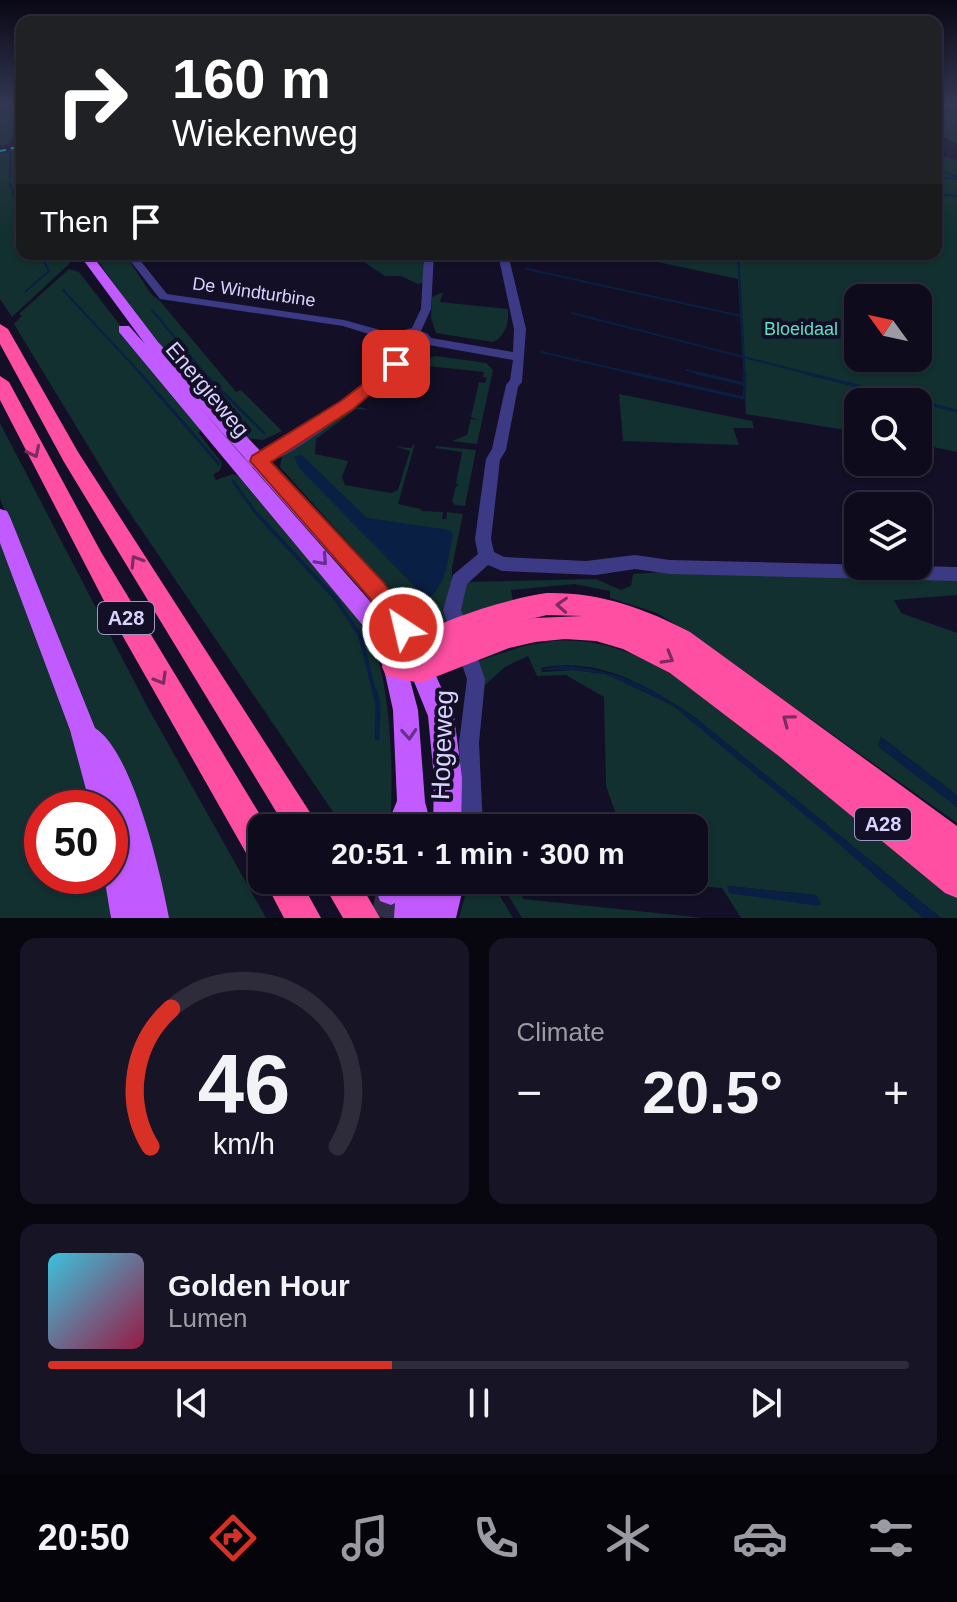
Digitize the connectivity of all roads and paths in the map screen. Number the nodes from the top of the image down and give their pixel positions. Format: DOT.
graph roads {
  1 [pos="83,260"];
  2 [pos="135,260"];
  3 [pos="429,260"];
  4 [pos="504,260"];
  5 [pos="0,329"];
  6 [pos="416,331"];
  7 [pos="391,337"];
  8 [pos="424,344"];
  9 [pos="400,352"];
  10 [pos="514,355"];
  11 [pos="0,382"];
  12 [pos="250,460"];
  13 [pos="0,517"];
  14 [pos="487,556"];
  15 [pos="957,574"];
  16 [pos="462,641"];
  17 [pos="410,662"];
  18 [pos="83,730"];
  19 [pos="100,790"];
  20 [pos="295,814"];
  21 [pos="410,814"];
  22 [pos="447,814"];
  23 [pos="472,814"];
  24 [pos="248,825"];
  25 [pos="957,846"];
  26 [pos="957,881"];
  27 [pos="123,894"];
  28 [pos="289,894"];
  29 [pos="347,894"];
  30 [pos="404,894"];
  31 [pos="426,894"];
  32 [pos="446,894"];
  33 [pos="460,894"];
  34 [pos="416,917"];
  35 [pos="127,918"];
  36 [pos="153,918"];
  37 [pos="304,918"];
  38 [pos="363,918"];
  39 [pos="440,918"];
  40 [pos="454,918"];
  1 -- 12 [label="main road, Energieweg"];
  2 -- 7 [label="street, De Windturbine"];
  3 -- 6 [label="street"];
  4 -- 10 [label="street"];
  20 -- 5 [label="highway, A28, one-way"];
  6 -- 7 [label="street"];
  6 -- 8 [label="street"];
  7 -- 9 [label="street"];
  8 -- 9 [label="street"];
  8 -- 10 [label="street"];
  9 -- 12 [label="street"];
  10 -- 14 [label="street"];
  11 -- 24 [label="highway, A28, one-way"];
  12 -- 17 [label="main road, Energieweg"];
  13 -- 18 [label="main road"];
  14 -- 15 [label="street"];
  14 -- 16 [label="street, Hogeweg"];
  16 -- 17 [label="highway, A28"];
  16 -- 23 [label="street, Hogeweg"];
  25 -- 16 [label="highway, A28, one-way"];
  16 -- 26 [label="highway, A28, one-way"];
  17 -- 21 [label="main road, Hogeweg, one-way"];
  17 -- 22 [label="main road, Hogeweg"];
  18 -- 19 [label="main road"];
  18 -- 36 [label="main road"];
  27 -- 35 [label="main road"];
  28 -- 37 [label="highway"];
  29 -- 38 [label="highway"];
  30 -- 34 [label="main road"];
  31 -- 34 [label="main road"];
  32 -- 39 [label="main road"];
  33 -- 40 [label="street"];
}
